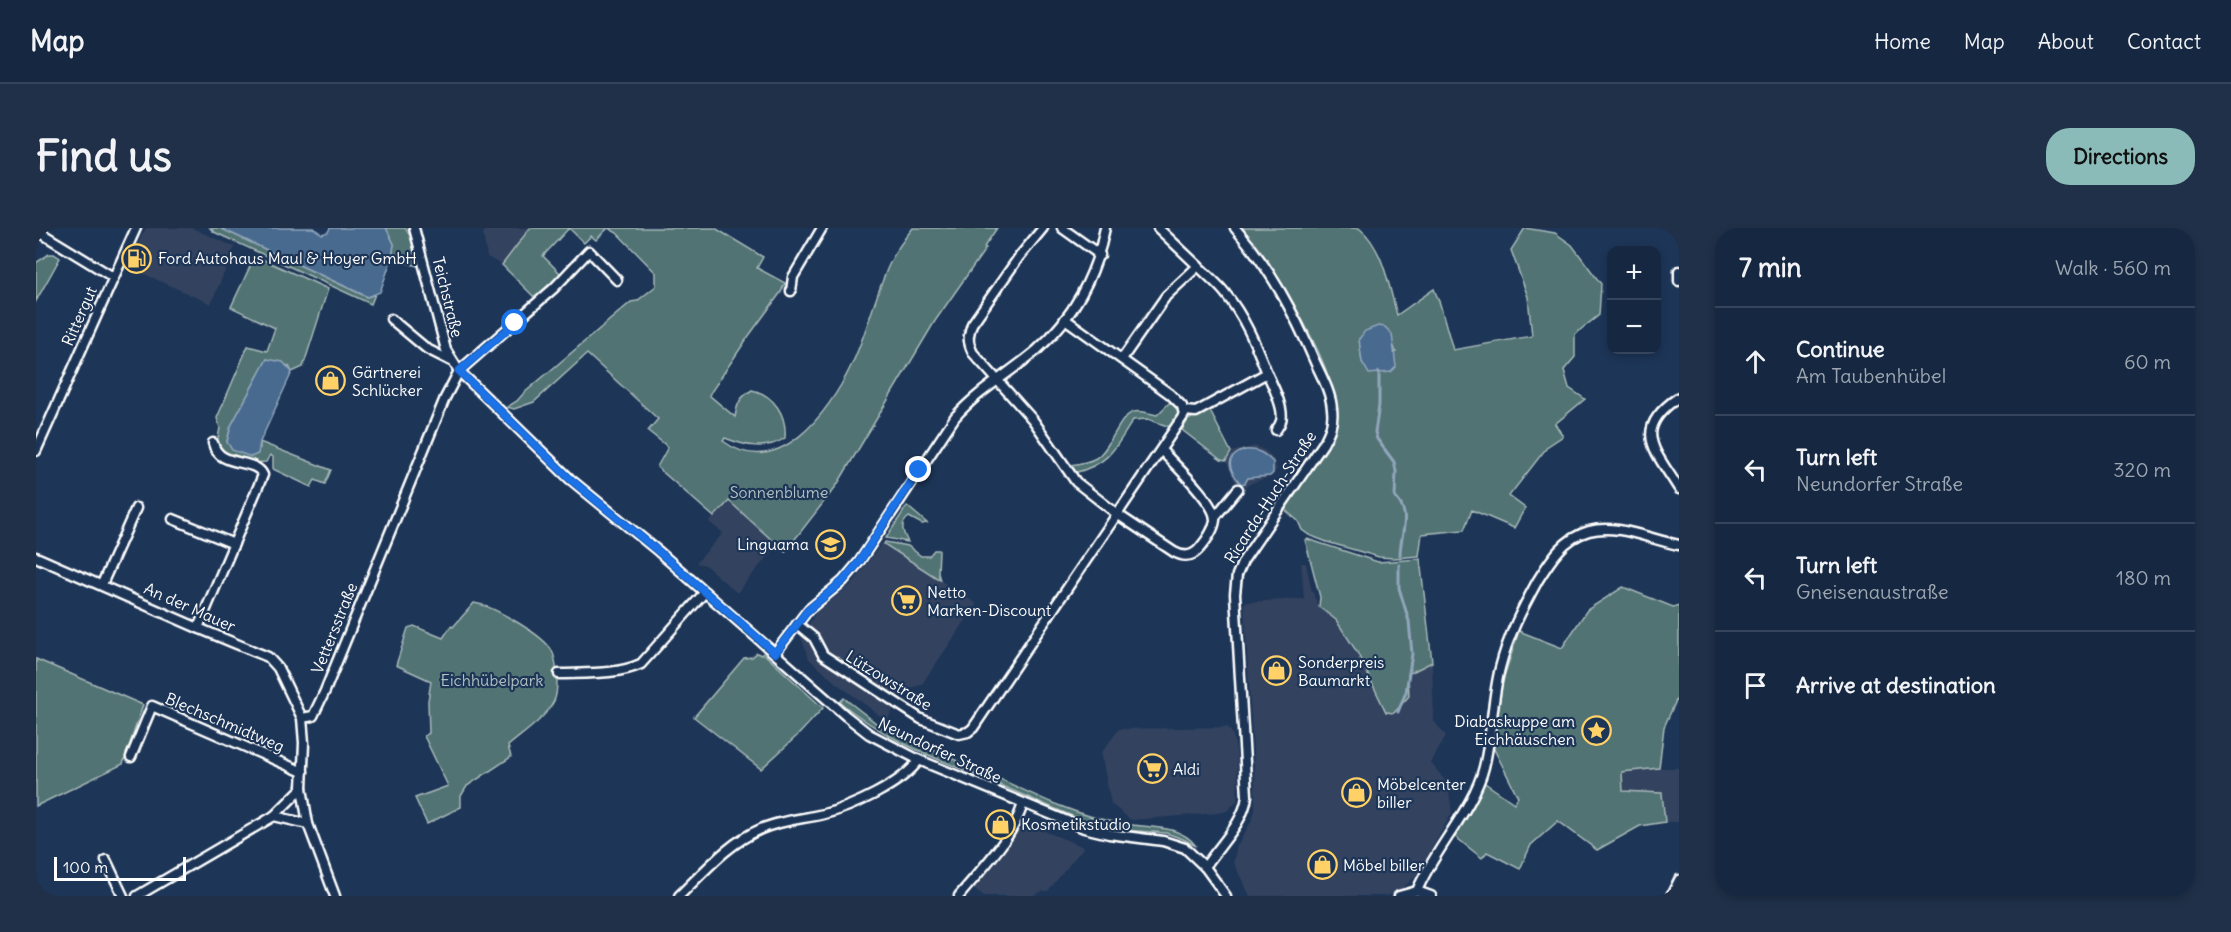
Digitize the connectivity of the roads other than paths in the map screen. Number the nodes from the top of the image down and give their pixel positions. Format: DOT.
graph roads {
  1 [pos="136,228"];
  2 [pos="414,228"];
  3 [pos="822,228"];
  4 [pos="1043,228"];
  5 [pos="1062,228"];
  6 [pos="1105,228"];
  7 [pos="1158,228"];
  8 [pos="1236,228"];
  9 [pos="36,230"];
  10 [pos="1100,255"];
  11 [pos="1198,266"];
  12 [pos="1679,271"];
  13 [pos="113,277"];
  14 [pos="617,280"];
  15 [pos="1679,281"];
  16 [pos="791,291"];
  17 [pos="391,319"];
  18 [pos="1065,319"];
  19 [pos="1122,359"];
  20 [pos="451,361"];
  21 [pos="459,371"];
  22 [pos="1267,373"];
  23 [pos="996,379"];
  24 [pos="1679,397"];
  25 [pos="1184,413"];
  26 [pos="1276,430"];
  27 [pos="39,434"];
  28 [pos="213,443"];
  29 [pos="1161,450"];
  30 [pos="36,451"];
  31 [pos="1238,489"];
  32 [pos="1679,489"];
  33 [pos="136,508"];
  34 [pos="1118,514"];
  35 [pos="1215,517"];
  36 [pos="173,519"];
  37 [pos="234,544"];
  38 [pos="1679,545"];
  39 [pos="36,557"];
  40 [pos="102,584"];
  41 [pos="705,592"];
  42 [pos="797,624"];
  43 [pos="198,628"];
  44 [pos="775,653"];
  45 [pos="559,674"];
  46 [pos="302,718"];
  47 [pos="131,757"];
  48 [pos="919,760"];
  49 [pos="303,772"];
  50 [pos="302,788"];
  51 [pos="1023,804"];
  52 [pos="274,816"];
  53 [pos="308,824"];
  54 [pos="106,860"];
  55 [pos="1205,867"];
  56 [pos="1679,880"];
  57 [pos="1417,894"];
  58 [pos="123,896"];
  59 [pos="137,896"];
  60 [pos="335,896"];
  61 [pos="679,896"];
  62 [pos="959,896"];
  63 [pos="1226,896"];
  64 [pos="1399,896"];
  65 [pos="1431,896"];
  66 [pos="1671,896"];
  1 -- 13 [label="street, Rittergut"];
  2 -- 20 [label="street, Teichstraße"];
  3 -- 16 [label="street"];
  4 -- 23 [label="street"];
  5 -- 10 [label="street"];
  6 -- 10 [label="street"];
  7 -- 11 [label="street"];
  8 -- 55 [label="street, Ricarda-Huch-Straße"];
  9 -- 13 [label="street"];
  10 -- 18 [label="street"];
  11 -- 19 [label="street"];
  11 -- 22 [label="street"];
  12 -- 15 [label="street"];
  13 -- 27 [label="street, Rittergut"];
  14 -- 21 [label="street"];
  17 -- 20 [label="street"];
  18 -- 19 [label="street"];
  18 -- 23 [label="street"];
  19 -- 25 [label="street"];
  20 -- 21 [label="street, Teichstraße"];
  21 -- 41 [label="street, Neundorfer Straße"];
  21 -- 46 [label="street, Vettersstraße"];
  22 -- 25 [label="street"];
  22 -- 26 [label="street"];
  23 -- 34 [label="street"];
  23 -- 42 [label="street"];
  24 -- 32 [label="street"];
  25 -- 29 [label="street, Lützowstraße"];
  27 -- 30 [label="street, Rittergut"];
  28 -- 37 [label="street"];
  29 -- 34 [label="street, Lützowstraße"];
  29 -- 35 [label="street"];
  31 -- 35 [label="street"];
  33 -- 40 [label="street"];
  34 -- 35 [label="street"];
  34 -- 42 [label="street, Lützowstraße"];
  36 -- 37 [label="street"];
  37 -- 43 [label="street"];
  38 -- 57 [label="street"];
  39 -- 40 [label="street, An der Mauer"];
  40 -- 43 [label="street, An der Mauer"];
  41 -- 44 [label="street, Neundorfer Straße"];
  41 -- 45 [label="street"];
  42 -- 44 [label="street"];
  43 -- 46 [label="street, An der Mauer"];
  44 -- 48 [label="street, Neundorfer Straße"];
  46 -- 49 [label="street"];
  47 -- 49 [label="street, Blechschmidtweg"];
  48 -- 51 [label="street, Neundorfer Straße"];
  48 -- 61 [label="street"];
  49 -- 50 [label="street"];
  50 -- 52 [label="street"];
  50 -- 53 [label="street"];
  51 -- 55 [label="street, Neundorfer Straße"];
  51 -- 62 [label="street"];
  52 -- 53 [label="street"];
  52 -- 59 [label="street"];
  53 -- 60 [label="street"];
  54 -- 58 [label="street"];
  55 -- 63 [label="street, Neundorfer Straße"];
  56 -- 66 [label="street"];
  57 -- 64 [label="street"];
  57 -- 65 [label="street"];
}
